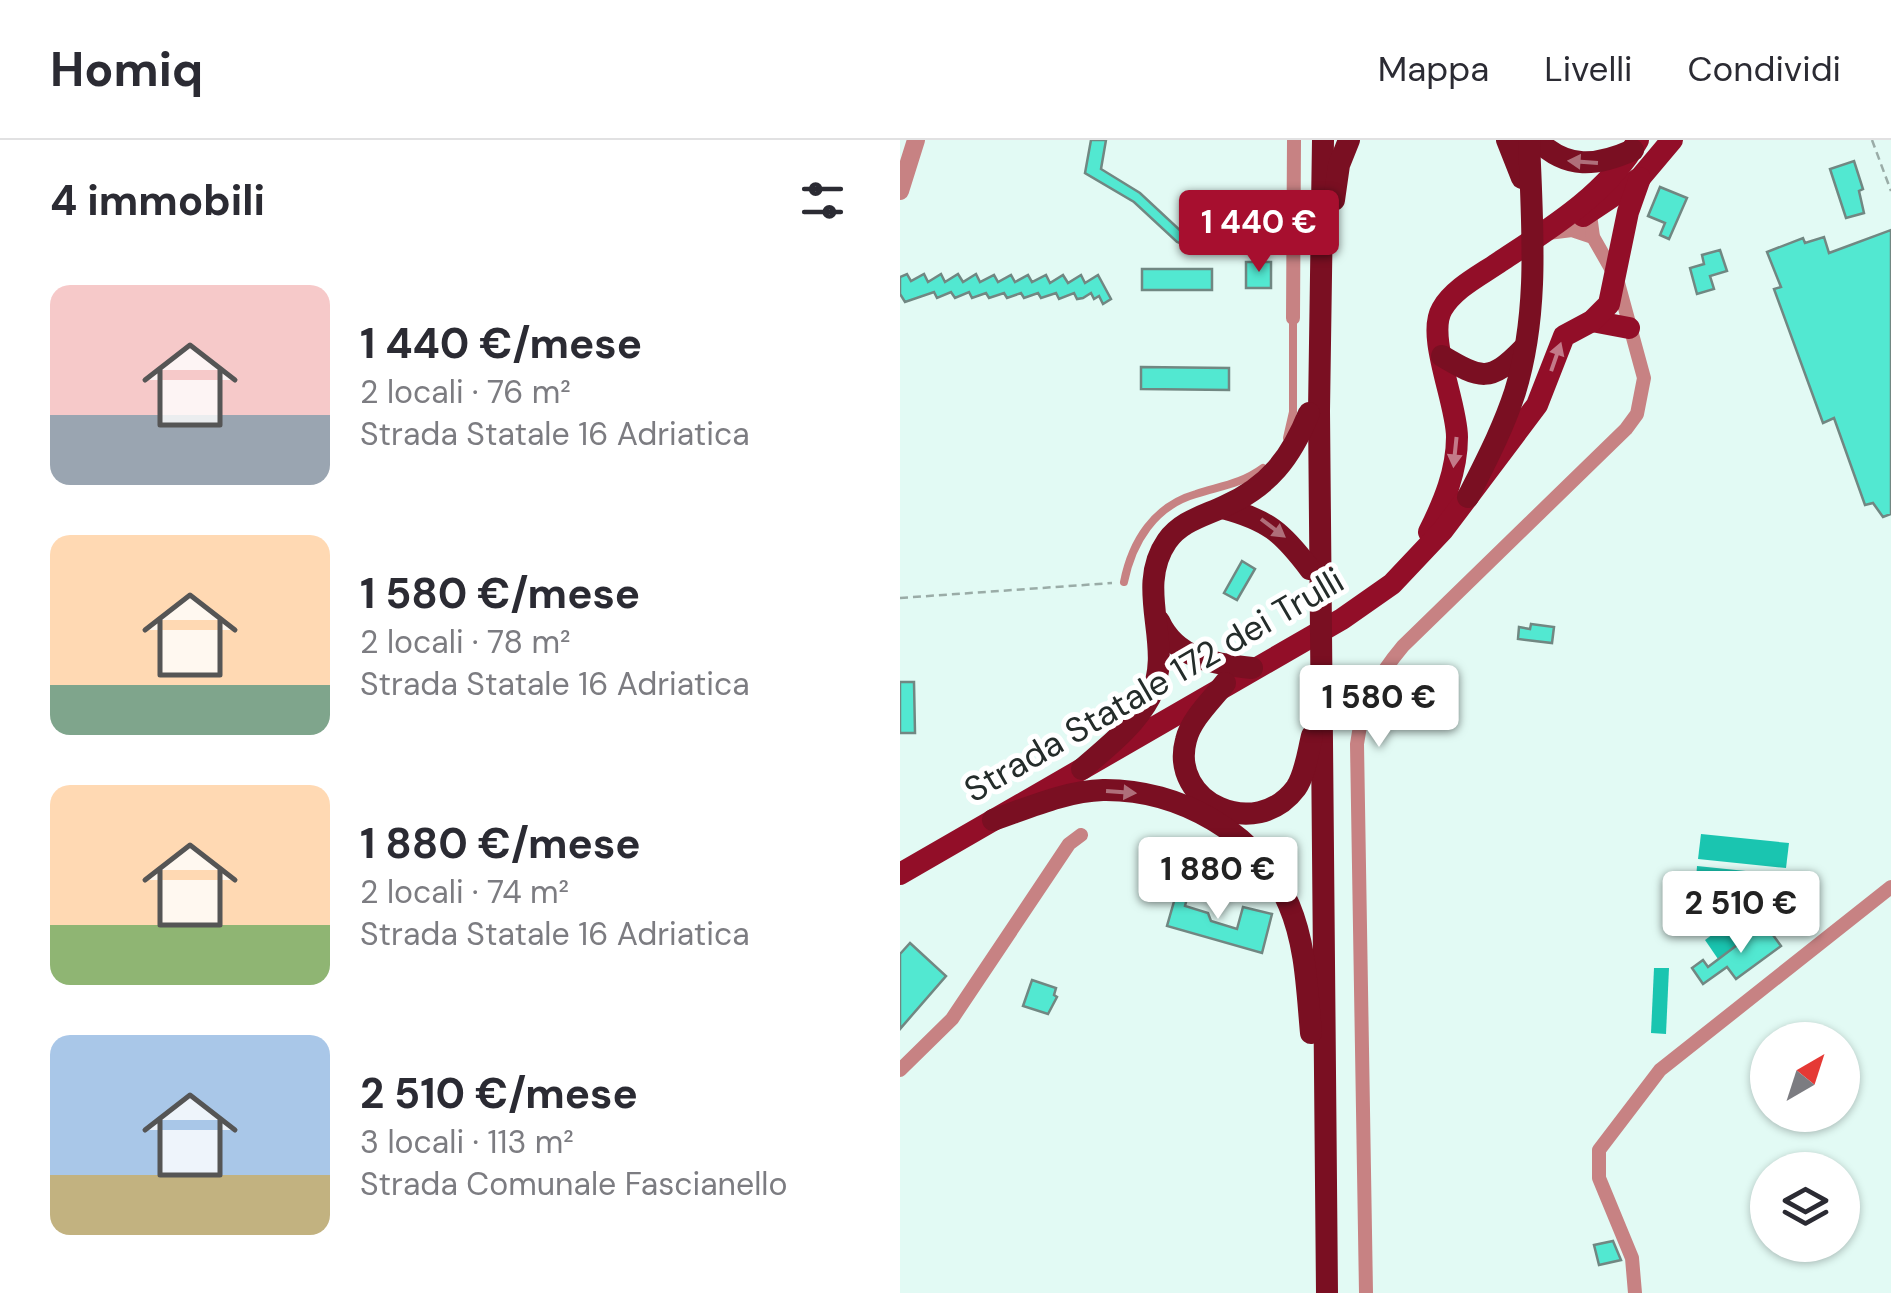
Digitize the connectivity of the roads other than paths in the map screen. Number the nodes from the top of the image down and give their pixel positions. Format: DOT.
graph roads {
  1 [pos="916,140"];
  2 [pos="1294,140"];
  3 [pos="1312,140"];
  4 [pos="1322,140"];
  5 [pos="1350,140"];
  6 [pos="1507,140"];
  7 [pos="1529,140"];
  8 [pos="1537,140"];
  9 [pos="1672,140"];
  10 [pos="1636,145"];
  11 [pos="1640,178"];
  12 [pos="900,189"];
  13 [pos="1589,204"];
  14 [pos="1532,208"];
  15 [pos="1542,233"];
  16 [pos="1594,237"];
  17 [pos="1618,279"];
  18 [pos="1293,318"];
  19 [pos="1592,321"];
  20 [pos="1628,328"];
  21 [pos="1525,347"];
  22 [pos="1442,356"];
  23 [pos="1309,413"];
  24 [pos="1319,443"];
  25 [pos="1468,497"];
  26 [pos="1223,508"];
  27 [pos="1310,570"];
  28 [pos="1124,582"];
  29 [pos="1392,584"];
  30 [pos="1154,608"];
  31 [pos="1252,668"];
  32 [pos="1226,683"];
  33 [pos="1312,736"];
  34 [pos="1082,770"];
  35 [pos="992,820"];
  36 [pos="1082,835"];
  37 [pos="944,849"];
  38 [pos="900,864"];
  39 [pos="900,874"];
  40 [pos="1891,887"];
  41 [pos="1312,1038"];
  42 [pos="900,1070"];
  43 [pos="1314,1293"];
  44 [pos="1326,1293"];
  45 [pos="1366,1293"];
  46 [pos="1634,1293"];
  1 -- 12 [label="street"];
  2 -- 18 [label="street"];
  3 -- 23 [label="highway"];
  4 -- 24 [label="highway"];
  5 -- 24 [label="highway"];
  6 -- 14 [label="highway"];
  7 -- 14 [label="highway"];
  10 -- 8 [label="highway, one-way"];
  9 -- 11 [label="main road"];
  10 -- 13 [label="main road"];
  11 -- 13 [label="main road"];
  11 -- 17 [label="main road"];
  13 -- 15 [label="main road"];
  13 -- 16 [label="street"];
  14 -- 21 [label="highway"];
  15 -- 16 [label="street"];
  15 -- 22 [label="main road"];
  16 -- 17 [label="street"];
  17 -- 19 [label="main road"];
  17 -- 20 [label="street"];
  18 -- 28 [label="lane"];
  19 -- 20 [label="main road"];
  25 -- 19 [label="main road, one-way"];
  20 -- 45 [label="street"];
  21 -- 22 [label="highway"];
  21 -- 25 [label="highway"];
  22 -- 29 [label="main road, one-way"];
  23 -- 26 [label="highway"];
  23 -- 27 [label="highway"];
  24 -- 44 [label="highway"];
  25 -- 29 [label="main road"];
  26 -- 27 [label="highway, one-way"];
  26 -- 30 [label="highway"];
  27 -- 33 [label="highway"];
  29 -- 31 [label="main road, Strada Statale 172 dei Trulli"];
  30 -- 31 [label="highway"];
  30 -- 34 [label="highway"];
  31 -- 32 [label="main road, Strada Statale 172 dei Trulli"];
  32 -- 33 [label="highway"];
  32 -- 34 [label="main road, Strada Statale 172 dei Trulli"];
  33 -- 41 [label="highway"];
  34 -- 35 [label="main road, Strada Statale 172 dei Trulli"];
  35 -- 37 [label="main road, Strada Statale 172 dei Trulli"];
  35 -- 41 [label="highway, one-way"];
  36 -- 42 [label="street"];
  37 -- 38 [label="main road"];
  37 -- 39 [label="main road, Strada Statale 172 dei Trulli"];
  40 -- 46 [label="street"];
  41 -- 43 [label="highway"];
}
